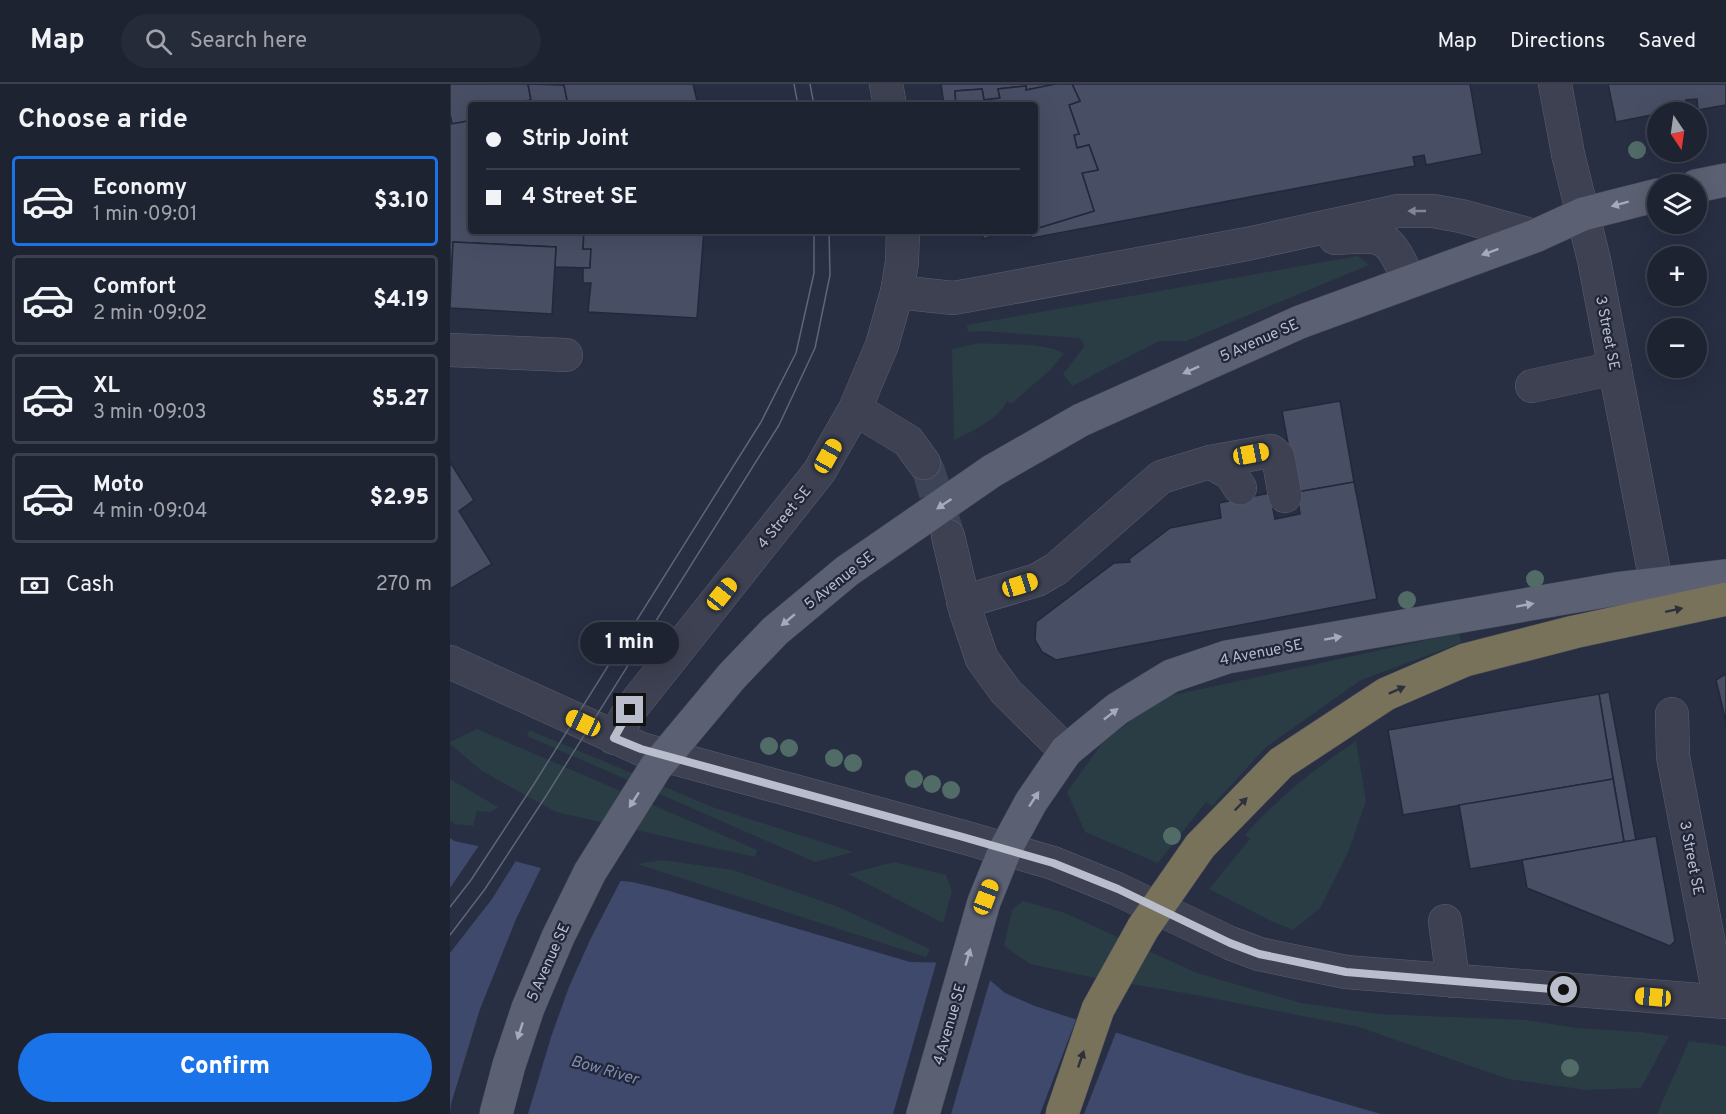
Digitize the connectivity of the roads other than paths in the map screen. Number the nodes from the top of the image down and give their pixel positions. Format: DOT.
graph roads {
  1 [pos="886,84"];
  2 [pos="1554,84"];
  3 [pos="889,102"];
  4 [pos="1726,180"];
  5 [pos="1707,184"];
  6 [pos="1647,198"];
  7 [pos="1583,214"];
  8 [pos="903,234"];
  9 [pos="1535,236"];
  10 [pos="1247,244"];
  11 [pos="1408,280"];
  12 [pos="897,292"];
  13 [pos="450,350"];
  14 [pos="566,355"];
  15 [pos="1615,368"];
  16 [pos="1532,386"];
  17 [pos="855,409"];
  18 [pos="1210,462"];
  19 [pos="924,463"];
  20 [pos="1240,488"];
  21 [pos="1285,496"];
  22 [pos="948,536"];
  23 [pos="1726,576"];
  24 [pos="1656,582"];
  25 [pos="1726,599"];
  26 [pos="963,602"];
  27 [pos="450,662"];
  28 [pos="1672,714"];
  29 [pos="614,738"];
  30 [pos="1066,751"];
  31 [pos="1005,850"];
  32 [pos="1445,921"];
  33 [pos="1453,981"];
  34 [pos="1723,1001"];
  35 [pos="496,1114"];
  36 [pos="923,1114"];
  37 [pos="1062,1114"];
  1 -- 3 [label="street"];
  2 -- 7 [label="street, 3 Street SE"];
  4 -- 5 [label="main road"];
  6 -- 7 [label="main road, 5 Avenue SE, one-way"];
  7 -- 9 [label="main road, 5 Avenue SE"];
  7 -- 15 [label="street, 3 Street SE"];
  8 -- 12 [label="street, 4 Street SE"];
  9 -- 10 [label="street, one-way"];
  9 -- 11 [label="main road, 5 Avenue SE, one-way"];
  10 -- 11 [label="street"];
  10 -- 12 [label="street"];
  11 -- 35 [label="main road, 5 Avenue SE, one-way, bridge"];
  12 -- 17 [label="street, 4 Street SE"];
  13 -- 14 [label="street"];
  15 -- 16 [label="street"];
  15 -- 24 [label="street, 3 Street SE"];
  17 -- 19 [label="street"];
  17 -- 29 [label="street, 4 Street SE"];
  18 -- 20 [label="street"];
  18 -- 21 [label="street"];
  18 -- 26 [label="street"];
  22 -- 26 [label="street"];
  23 -- 24 [label="main road, 4 Avenue SE"];
  30 -- 24 [label="main road, 4 Avenue SE, one-way"];
  37 -- 25 [label="highway, one-way, bridge"];
  26 -- 30 [label="street"];
  27 -- 29 [label="street"];
  28 -- 34 [label="street, 3 Street SE"];
  29 -- 31 [label="street"];
  31 -- 30 [label="main road, 4 Avenue SE, one-way"];
  31 -- 33 [label="street"];
  36 -- 31 [label="main road, 4 Avenue SE, one-way"];
  32 -- 33 [label="street"];
  33 -- 34 [label="street"];
}
